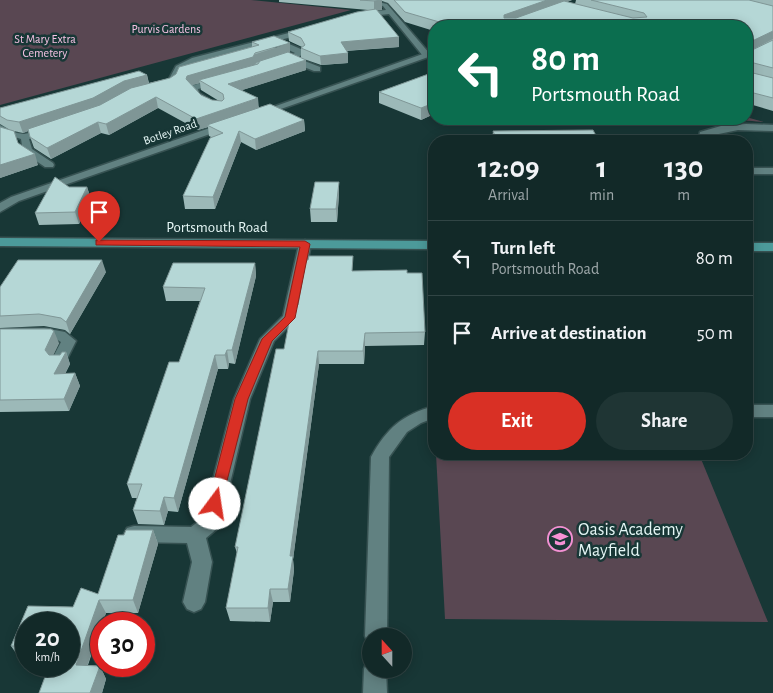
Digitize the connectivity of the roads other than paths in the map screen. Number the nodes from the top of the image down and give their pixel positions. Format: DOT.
graph roads {
  1 [pos="350,0"];
  2 [pos="392,12"];
  3 [pos="354,16"];
  4 [pos="320,26"];
  5 [pos="274,40"];
  6 [pos="428,51"];
  7 [pos="428,54"];
  8 [pos="290,58"];
  9 [pos="268,65"];
  10 [pos="317,69"];
  11 [pos="228,78"];
  12 [pos="168,84"];
  13 [pos="155,88"];
  14 [pos="194,88"];
  15 [pos="213,104"];
  16 [pos="60,126"];
  17 [pos="773,128"];
  18 [pos="4,131"];
  19 [pos="704,135"];
  20 [pos="22,138"];
  21 [pos="49,165"];
  22 [pos="753,171"];
  23 [pos="773,171"];
  24 [pos="0,208"];
  25 [pos="0,242"];
  26 [pos="305,244"];
  27 [pos="428,245"];
  28 [pos="753,247"];
  29 [pos="773,247"];
  30 [pos="0,334"];
  31 [pos="59,361"];
  32 [pos="753,411"];
  33 [pos="773,411"];
  34 [pos="428,414"];
  35 [pos="126,534"];
  36 [pos="195,535"];
  37 [pos="194,602"];
  38 [pos="376,628"];
  39 [pos="375,678"];
  40 [pos="375,693"];
  1 -- 2 [label="street"];
  2 -- 3 [label="street"];
  2 -- 6 [label="street"];
  4 -- 5 [label="street"];
  5 -- 8 [label="street"];
  5 -- 12 [label="street"];
  7 -- 24 [label="street, Botley Road"];
  8 -- 9 [label="street"];
  8 -- 10 [label="street"];
  11 -- 14 [label="street"];
  12 -- 13 [label="street"];
  12 -- 14 [label="street"];
  14 -- 15 [label="street"];
  16 -- 20 [label="street"];
  17 -- 19 [label="street"];
  18 -- 20 [label="street"];
  20 -- 21 [label="street"];
  22 -- 23 [label="street"];
  25 -- 26 [label="main road, Portsmouth Road"];
  26 -- 27 [label="main road, Portsmouth Road"];
  26 -- 36 [label="street"];
  28 -- 29 [label="main road"];
  30 -- 31 [label="street"];
  32 -- 33 [label="street"];
  34 -- 38 [label="street"];
  35 -- 36 [label="street"];
  36 -- 37 [label="street"];
  39 -- 40 [label="street"];
}
